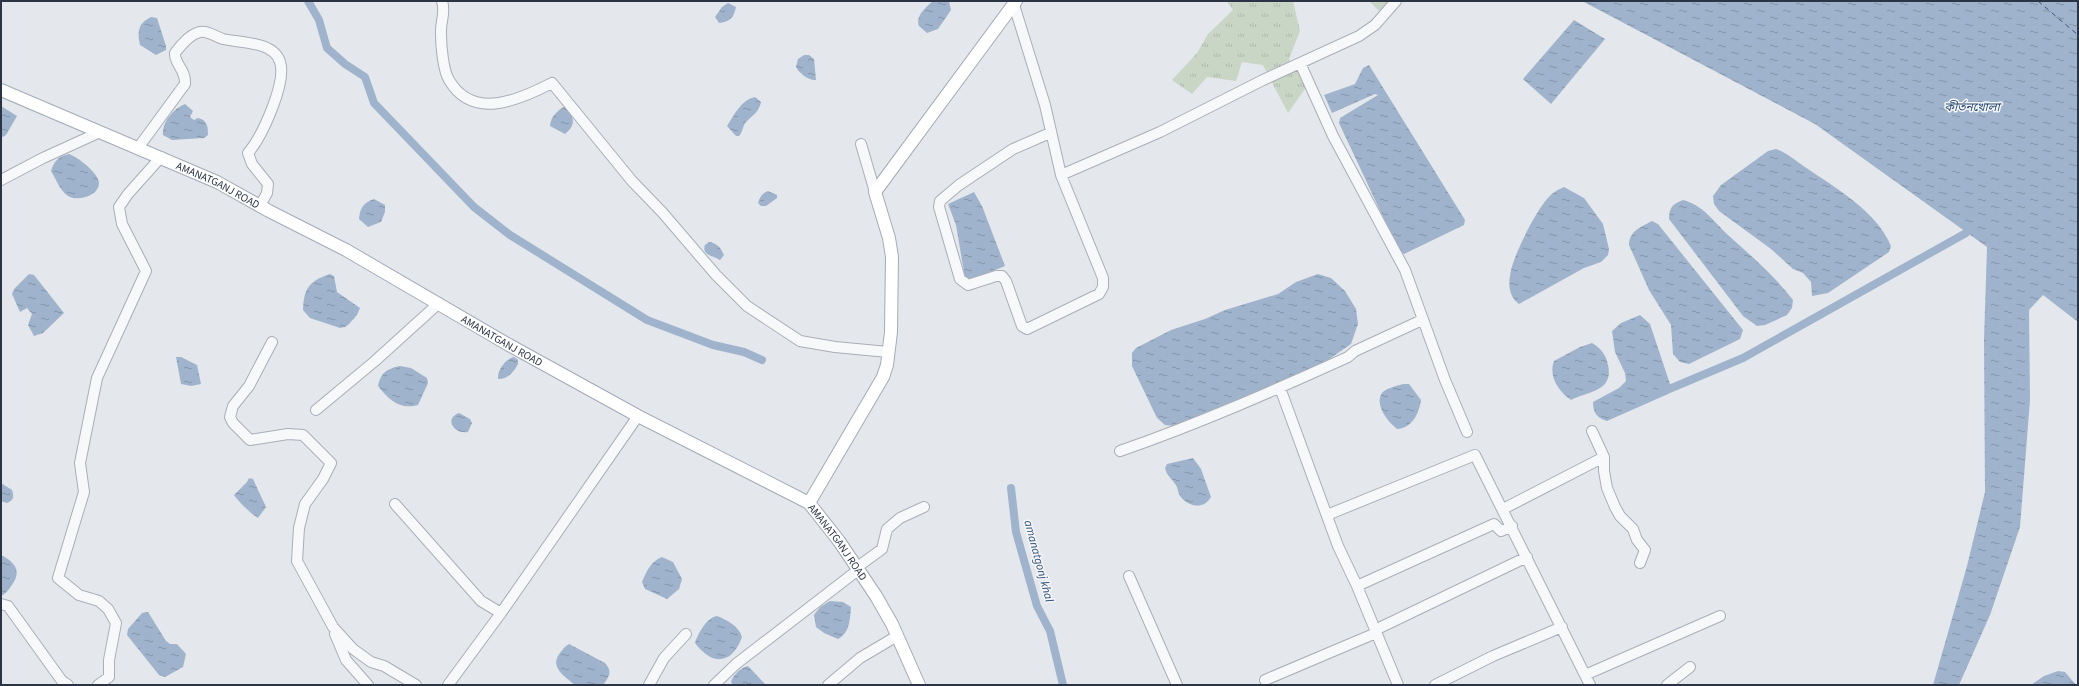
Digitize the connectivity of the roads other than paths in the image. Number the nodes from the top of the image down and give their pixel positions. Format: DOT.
graph roads {
  1 [pos="442,1"];
  2 [pos="1396,1"];
  3 [pos="1015,3"];
  4 [pos="1300,63"];
  5 [pos="1,90"];
  6 [pos="100,132"];
  7 [pos="1050,133"];
  8 [pos="861,144"];
  9 [pos="138,148"];
  10 [pos="161,157"];
  11 [pos="1061,175"];
  12 [pos="1,180"];
  13 [pos="875,192"];
  14 [pos="260,206"];
  15 [pos="439,303"];
  16 [pos="1422,320"];
  17 [pos="272,342"];
  18 [pos="888,352"];
  19 [pos="1280,388"];
  20 [pos="316,410"];
  21 [pos="638,416"];
  22 [pos="1592,431"];
  23 [pos="1467,432"];
  24 [pos="1120,451"];
  25 [pos="1604,456"];
  26 [pos="809,503"];
  27 [pos="395,504"];
  28 [pos="924,507"];
  29 [pos="1503,509"];
  30 [pos="1327,515"];
  31 [pos="1512,526"];
  32 [pos="1527,557"];
  33 [pos="1640,563"];
  34 [pos="857,569"];
  35 [pos="1129,576"];
  36 [pos="1357,586"];
  37 [pos="1,604"];
  38 [pos="501,613"];
  39 [pos="1720,616"];
  40 [pos="333,627"];
  41 [pos="1562,627"];
  42 [pos="1376,632"];
  43 [pos="686,634"];
  44 [pos="897,636"];
  45 [pos="1690,667"];
  46 [pos="1585,675"];
  47 [pos="1265,680"];
  48 [pos="63,684"];
  49 [pos="98,685"];
  50 [pos="368,685"];
  51 [pos="416,685"];
  52 [pos="448,685"];
  53 [pos="649,685"];
  54 [pos="714,685"];
  55 [pos="828,685"];
  56 [pos="920,685"];
  57 [pos="1177,685"];
  58 [pos="1398,685"];
  59 [pos="1435,685"];
  60 [pos="1590,685"];
  61 [pos="1667,685"];
  1 -- 18 [label="street"];
  2 -- 4 [label="street"];
  3 -- 7 [label="street"];
  3 -- 13 [label="main road"];
  4 -- 11 [label="street"];
  4 -- 16 [label="street"];
  5 -- 6 [label="main road, AMANATGANJ ROAD"];
  6 -- 9 [label="main road, AMANATGANJ ROAD"];
  6 -- 12 [label="street"];
  7 -- 11 [label="street"];
  7 -- 11 [label="street"];
  8 -- 13 [label="street"];
  9 -- 10 [label="main road, AMANATGANJ ROAD"];
  9 -- 14 [label="street"];
  10 -- 14 [label="main road, AMANATGANJ ROAD"];
  10 -- 49 [label="street"];
  13 -- 18 [label="main road"];
  14 -- 15 [label="main road, AMANATGANJ ROAD"];
  15 -- 20 [label="street"];
  15 -- 21 [label="main road, AMANATGANJ ROAD"];
  16 -- 19 [label="street"];
  16 -- 23 [label="street"];
  17 -- 40 [label="street"];
  18 -- 26 [label="main road"];
  19 -- 24 [label="street"];
  19 -- 30 [label="street"];
  21 -- 26 [label="main road, AMANATGANJ ROAD"];
  21 -- 38 [label="street"];
  22 -- 25 [label="street"];
  25 -- 29 [label="street"];
  25 -- 33 [label="street"];
  26 -- 34 [label="main road, AMANATGANJ ROAD"];
  27 -- 38 [label="street"];
  28 -- 34 [label="street"];
  29 -- 30 [label="street"];
  29 -- 31 [label="street"];
  30 -- 36 [label="street"];
  31 -- 32 [label="street"];
  31 -- 36 [label="street"];
  32 -- 41 [label="street"];
  32 -- 42 [label="street"];
  34 -- 44 [label="main road, AMANATGANJ ROAD"];
  34 -- 54 [label="street"];
  35 -- 57 [label="street"];
  36 -- 42 [label="street"];
  37 -- 48 [label="street"];
  38 -- 52 [label="street"];
  39 -- 46 [label="street"];
  40 -- 50 [label="street"];
  40 -- 51 [label="street"];
  41 -- 46 [label="street"];
  41 -- 59 [label="street"];
  42 -- 47 [label="street"];
  42 -- 58 [label="street"];
  43 -- 53 [label="street"];
  44 -- 55 [label="street"];
  44 -- 56 [label="main road, AMANATGANJ ROAD"];
  45 -- 61 [label="street"];
  46 -- 60 [label="street"];
}
